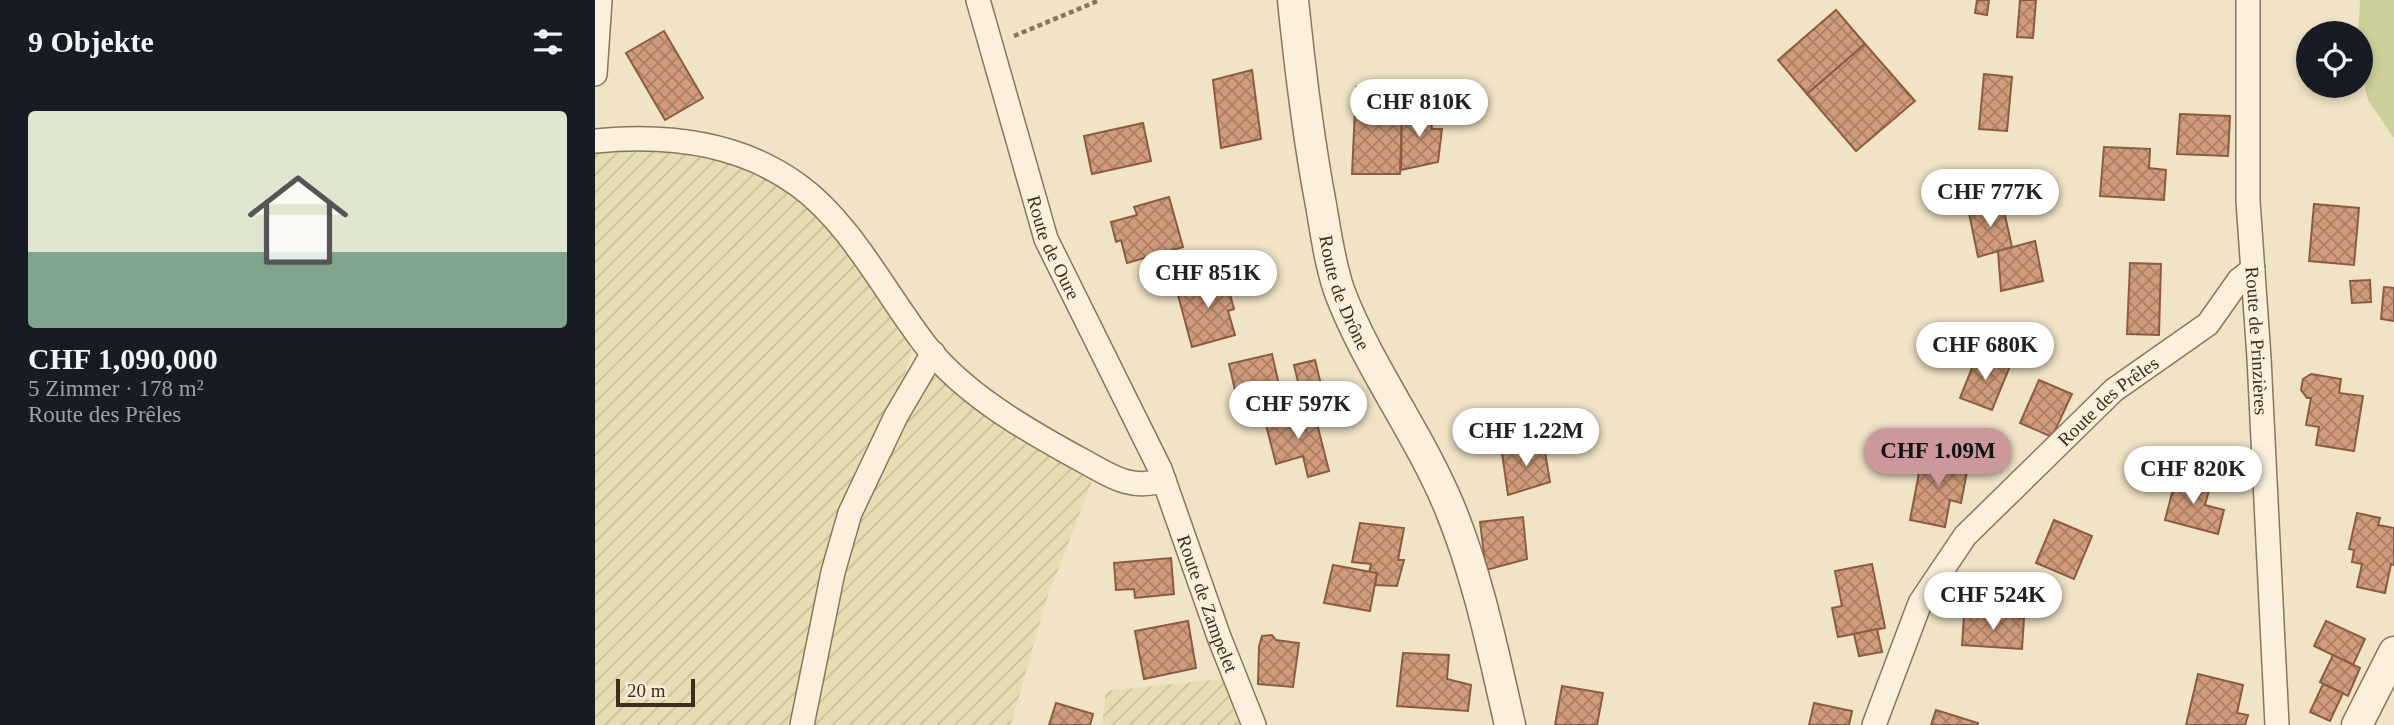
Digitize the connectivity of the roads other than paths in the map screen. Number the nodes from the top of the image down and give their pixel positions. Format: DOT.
graph roads {
  1 [pos="600,0"];
  2 [pos="978,0"];
  3 [pos="1293,0"];
  4 [pos="2248,0"];
  5 [pos="595,74"];
  6 [pos="595,132"];
  7 [pos="595,141"];
  8 [pos="2253,269"];
  9 [pos="933,353"];
  10 [pos="1164,480"];
  11 [pos="2394,652"];
  12 [pos="802,725"];
  13 [pos="1254,725"];
  14 [pos="1510,725"];
  15 [pos="1874,725"];
  16 [pos="2277,725"];
  17 [pos="2357,725"];
  1 -- 5 [label="street"];
  2 -- 10 [label="street, Route de Oure"];
  3 -- 14 [label="street, Route de Drône"];
  4 -- 8 [label="street, Route de Prinzières"];
  6 -- 7 [label="street"];
  7 -- 9 [label="street"];
  8 -- 15 [label="street, Route des Prêles"];
  8 -- 16 [label="street, Route de Prinzières"];
  9 -- 10 [label="street"];
  9 -- 12 [label="street"];
  10 -- 13 [label="street, Route de Zampelet"];
  11 -- 17 [label="street"];
}
